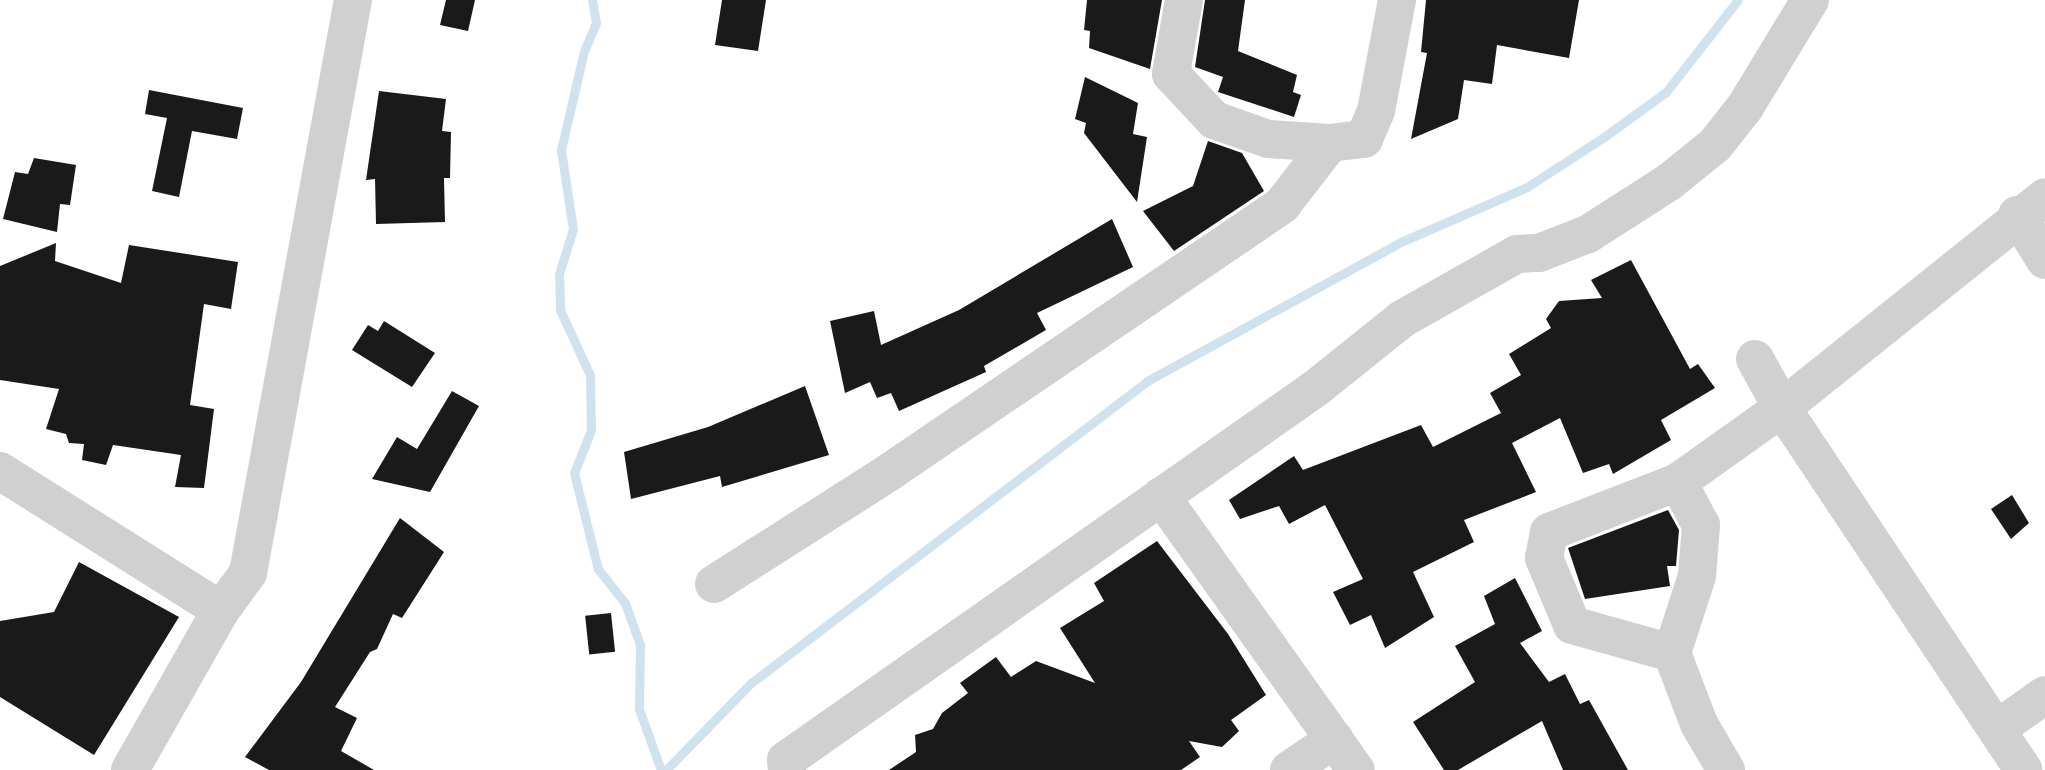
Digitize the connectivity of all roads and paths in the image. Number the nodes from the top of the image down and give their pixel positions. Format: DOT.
graph roads {
  1 [pos="353,0"];
  2 [pos="1184,0"];
  3 [pos="1397,0"];
  4 [pos="1810,0"];
  5 [pos="1330,143"];
  6 [pos="2031,206"];
  7 [pos="2045,260"];
  8 [pos="1755,359"];
  9 [pos="1782,408"];
  10 [pos="0,471"];
  11 [pos="1678,482"];
  12 [pos="1161,496"];
  13 [pos="714,584"];
  14 [pos="221,610"];
  15 [pos="1672,653"];
  16 [pos="2045,695"];
  17 [pos="1997,729"];
  18 [pos="1335,739"];
  19 [pos="130,770"];
  20 [pos="787,770"];
  21 [pos="1289,770"];
  22 [pos="1356,770"];
  23 [pos="1726,770"];
  24 [pos="2023,770"];
  1 -- 14 [label="street"];
  2 -- 5 [label="street"];
  3 -- 5 [label="street"];
  4 -- 12 [label="street"];
  5 -- 13 [label="street"];
  6 -- 7 [label="street"];
  6 -- 9 [label="street"];
  8 -- 9 [label="street"];
  9 -- 11 [label="street"];
  9 -- 17 [label="street"];
  10 -- 14 [label="street"];
  11 -- 15 [label="street"];
  11 -- 15 [label="street"];
  12 -- 18 [label="street"];
  12 -- 20 [label="street"];
  14 -- 19 [label="street"];
  15 -- 23 [label="street"];
  16 -- 17 [label="street"];
  17 -- 24 [label="street"];
  18 -- 21 [label="street"];
  18 -- 22 [label="street"];
}
